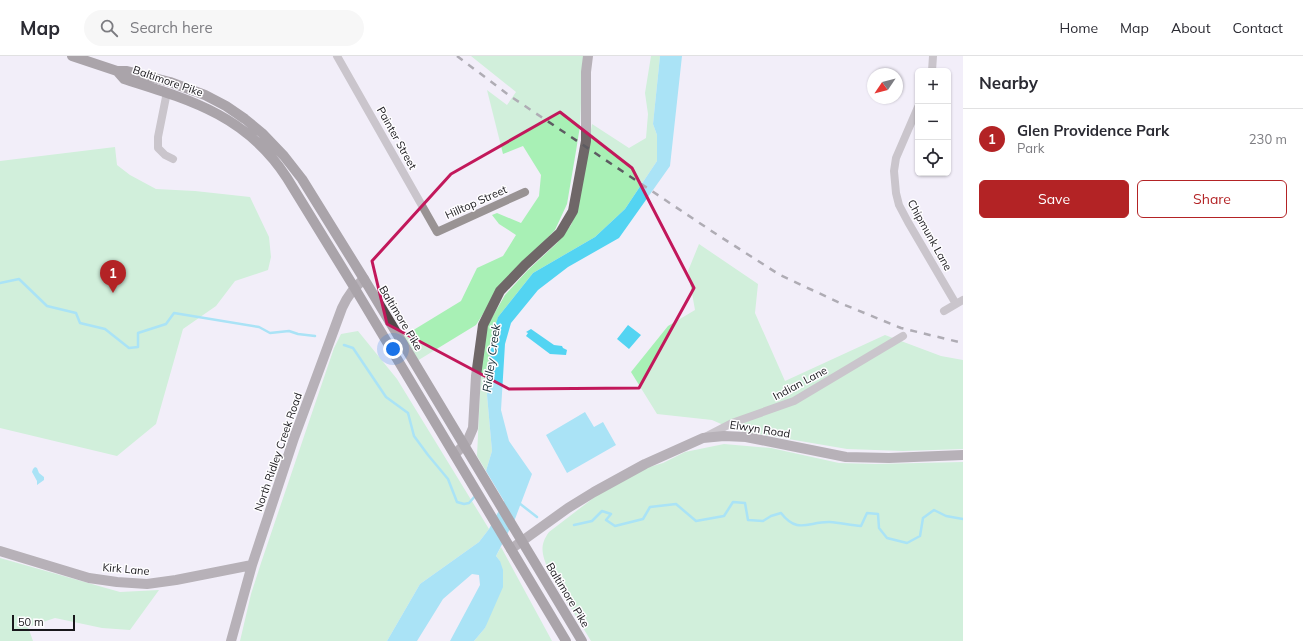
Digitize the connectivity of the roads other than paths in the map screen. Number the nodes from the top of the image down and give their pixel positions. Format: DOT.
graph roads {
  1 [pos="72,56"];
  2 [pos="337,56"];
  3 [pos="588,56"];
  4 [pos="933,56"];
  5 [pos="932,68"];
  6 [pos="117,71"];
  7 [pos="167,92"];
  8 [pos="915,114"];
  9 [pos="173,159"];
  10 [pos="525,192"];
  11 [pos="437,232"];
  12 [pos="364,279"];
  13 [pos="354,287"];
  14 [pos="959,302"];
  15 [pos="944,311"];
  16 [pos="903,336"];
  17 [pos="703,438"];
  18 [pos="465,446"];
  19 [pos="455,454"];
  20 [pos="963,455"];
  21 [pos="522,541"];
  22 [pos="509,544"];
  23 [pos="0,551"];
  24 [pos="252,565"];
  25 [pos="231,641"];
  26 [pos="566,641"];
  27 [pos="582,641"];
  1 -- 6 [label="main road"];
  2 -- 11 [label="street, Painter Street"];
  3 -- 18 [label="street"];
  4 -- 5 [label="street"];
  6 -- 7 [label="main road, Baltimore Pike"];
  6 -- 12 [label="main road, Baltimore Pike"];
  7 -- 9 [label="street"];
  7 -- 13 [label="main road, Baltimore Pike"];
  8 -- 14 [label="street, Chipmunk Lane"];
  10 -- 11 [label="street, Hilltop Street"];
  12 -- 13 [label="street, North Ridley Creek Road"];
  12 -- 18 [label="main road, Baltimore Pike"];
  13 -- 19 [label="main road, Baltimore Pike"];
  13 -- 24 [label="street, North Ridley Creek Road"];
  14 -- 15 [label="street"];
  16 -- 17 [label="street, Indian Lane"];
  17 -- 20 [label="street, Elwyn Road"];
  17 -- 21 [label="street, Elwyn Road"];
  18 -- 19 [label="street"];
  18 -- 21 [label="main road, Baltimore Pike"];
  19 -- 22 [label="main road, Baltimore Pike"];
  21 -- 22 [label="street, Elwyn Road"];
  21 -- 27 [label="main road, Baltimore Pike"];
  22 -- 26 [label="main road, Baltimore Pike"];
  23 -- 24 [label="street, Kirk Lane"];
  24 -- 25 [label="street, North Ridley Creek Road"];
}
